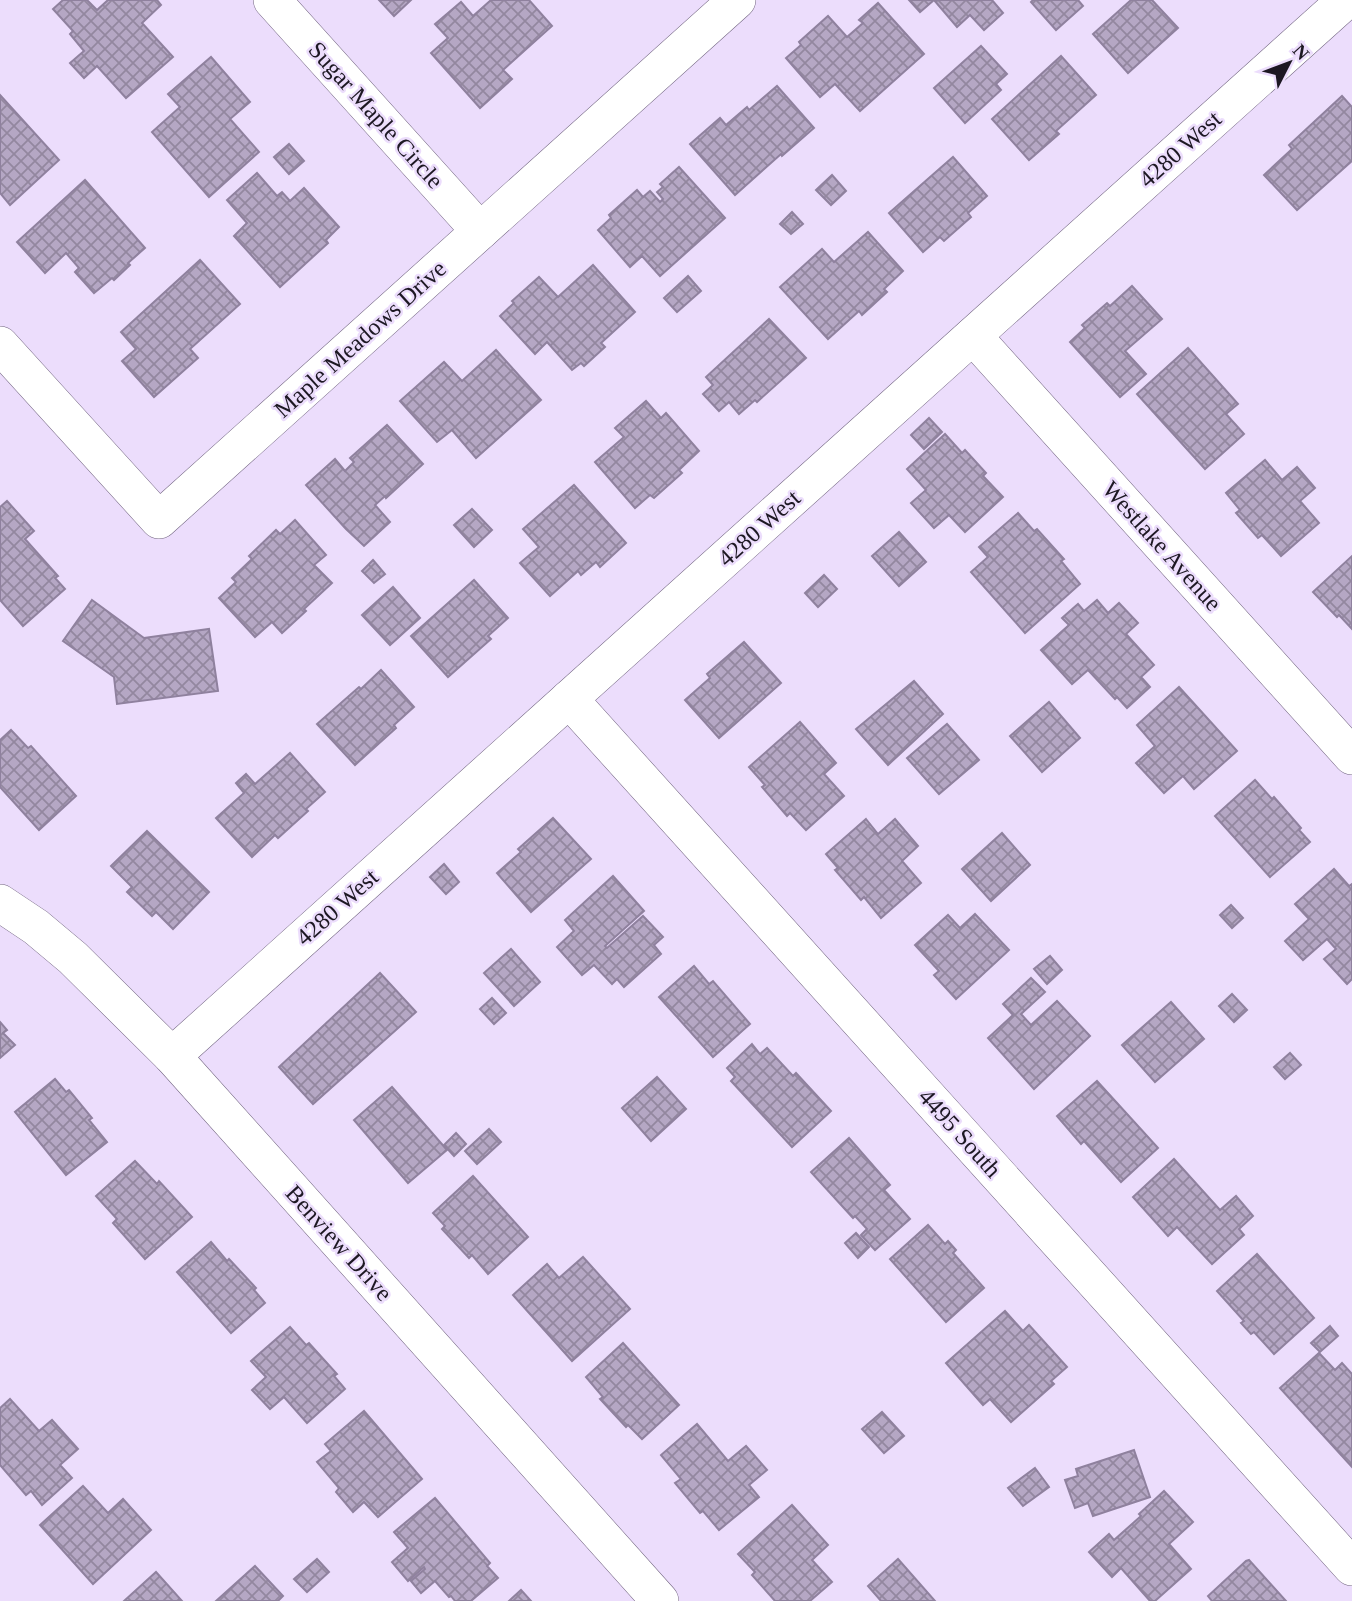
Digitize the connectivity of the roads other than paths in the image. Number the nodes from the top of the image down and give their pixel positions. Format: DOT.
graph roads {
  1 [pos="272,0"];
  2 [pos="737,0"];
  3 [pos="1346,0"];
  4 [pos="480,231"];
  5 [pos="973,336"];
  6 [pos="0,345"];
  7 [pos="569,699"];
  8 [pos="1352,756"];
  9 [pos="0,903"];
  10 [pos="172,1056"];
  11 [pos="1352,1567"];
  12 [pos="660,1601"];
  1 -- 4 [label="street, Sugar Maple Circle"];
  2 -- 4 [label="street, Maple Meadows Drive"];
  3 -- 5 [label="street, 4280 West"];
  4 -- 6 [label="street, Maple Meadows Drive"];
  5 -- 7 [label="street, 4280 West"];
  5 -- 8 [label="street, Westlake Avenue"];
  7 -- 10 [label="street, 4280 West"];
  7 -- 11 [label="street, 4495 South"];
  9 -- 10 [label="street, Benview Drive"];
  10 -- 12 [label="street, Benview Drive"];
}
